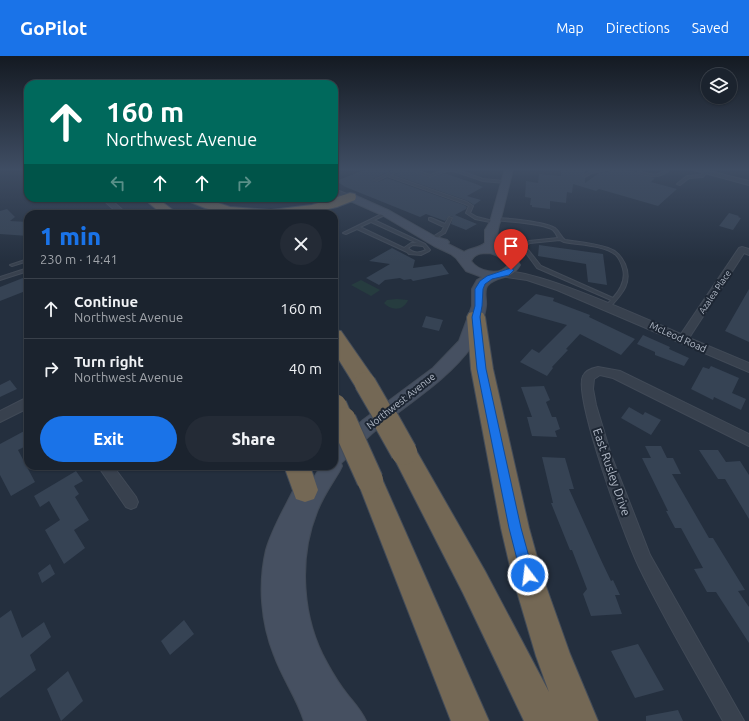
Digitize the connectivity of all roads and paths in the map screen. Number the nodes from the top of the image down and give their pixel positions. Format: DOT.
graph roads {
  1 [pos="357,200"];
  2 [pos="458,200"];
  3 [pos="500,200"];
  4 [pos="110,202"];
  5 [pos="149,202"];
  6 [pos="154,202"];
  7 [pos="183,202"];
  8 [pos="200,202"];
  9 [pos="337,202"];
  10 [pos="118,210"];
  11 [pos="157,210"];
  12 [pos="166,210"];
  13 [pos="194,210"];
  14 [pos="223,210"];
  15 [pos="300,210"];
  16 [pos="386,213"];
  17 [pos="450,218"];
  18 [pos="430,219"];
  19 [pos="371,220"];
  20 [pos="495,221"];
  21 [pos="446,226"];
  22 [pos="357,227"];
  23 [pos="345,233"];
  24 [pos="560,239"];
  25 [pos="428,242"];
  26 [pos="481,250"];
  27 [pos="410,252"];
  28 [pos="749,252"];
  29 [pos="510,259"];
  30 [pos="24,261"];
  31 [pos="467,264"];
  32 [pos="12,265"];
  33 [pos="24,270"];
  34 [pos="500,275"];
  35 [pos="0,279"];
  36 [pos="611,303"];
  37 [pos="476,317"];
  38 [pos="683,340"];
  39 [pos="338,342"];
  40 [pos="457,352"];
  41 [pos="749,368"];
  42 [pos="24,404"];
  43 [pos="338,410"];
  44 [pos="0,417"];
  45 [pos="749,440"];
  46 [pos="338,457"];
  47 [pos="107,470"];
  48 [pos="321,470"];
  49 [pos="329,470"];
  50 [pos="301,478"];
  51 [pos="131,502"];
  52 [pos="319,721"];
  53 [pos="351,721"];
  54 [pos="470,721"];
  55 [pos="544,721"];
  56 [pos="579,721"];
  57 [pos="734,721"];
  1 -- 16 [label="main road"];
  2 -- 20 [label="lane"];
  3 -- 20 [label="main road"];
  4 -- 10 [label="street"];
  5 -- 11 [label="highway"];
  6 -- 12 [label="highway"];
  7 -- 13 [label="highway"];
  8 -- 14 [label="highway"];
  9 -- 15 [label="highway"];
  16 -- 19 [label="lane"];
  16 -- 25 [label="main road"];
  17 -- 21 [label="lane"];
  18 -- 21 [label="lane"];
  19 -- 22 [label="lane"];
  19 -- 25 [label="lane"];
  20 -- 24 [label="lane"];
  20 -- 26 [label="main road"];
  20 -- 29 [label="main road"];
  21 -- 25 [label="lane"];
  22 -- 23 [label="lane"];
  22 -- 27 [label="lane"];
  24 -- 36 [label="lane"];
  24 -- 36 [label="lane"];
  25 -- 26 [label="main road"];
  25 -- 27 [label="lane"];
  25 -- 27 [label="lane"];
  25 -- 31 [label="main road"];
  26 -- 29 [label="main road"];
  26 -- 31 [label="main road"];
  28 -- 38 [label="street, Azalea Place"];
  29 -- 34 [label="main road, Northwest Avenue"];
  29 -- 36 [label="street, McLeod Road"];
  30 -- 32 [label="lane"];
  31 -- 34 [label="main road"];
  31 -- 40 [label="main road"];
  33 -- 35 [label="lane"];
  34 -- 36 [label="street, McLeod Road"];
  34 -- 37 [label="main road, Northwest Avenue"];
  36 -- 38 [label="street, McLeod Road"];
  37 -- 40 [label="main road, Northwest Avenue"];
  37 -- 56 [label="highway"];
  38 -- 41 [label="street, McLeod Road"];
  39 -- 55 [label="highway, bridge"];
  40 -- 46 [label="main road, Northwest Avenue"];
  42 -- 44 [label="street"];
  43 -- 54 [label="highway, bridge"];
  45 -- 57 [label="street, East Rusley Drive"];
  47 -- 51 [label="street"];
  48 -- 50 [label="main road"];
  49 -- 53 [label="main road, Northwest Avenue"];
  50 -- 52 [label="main road"];
}
